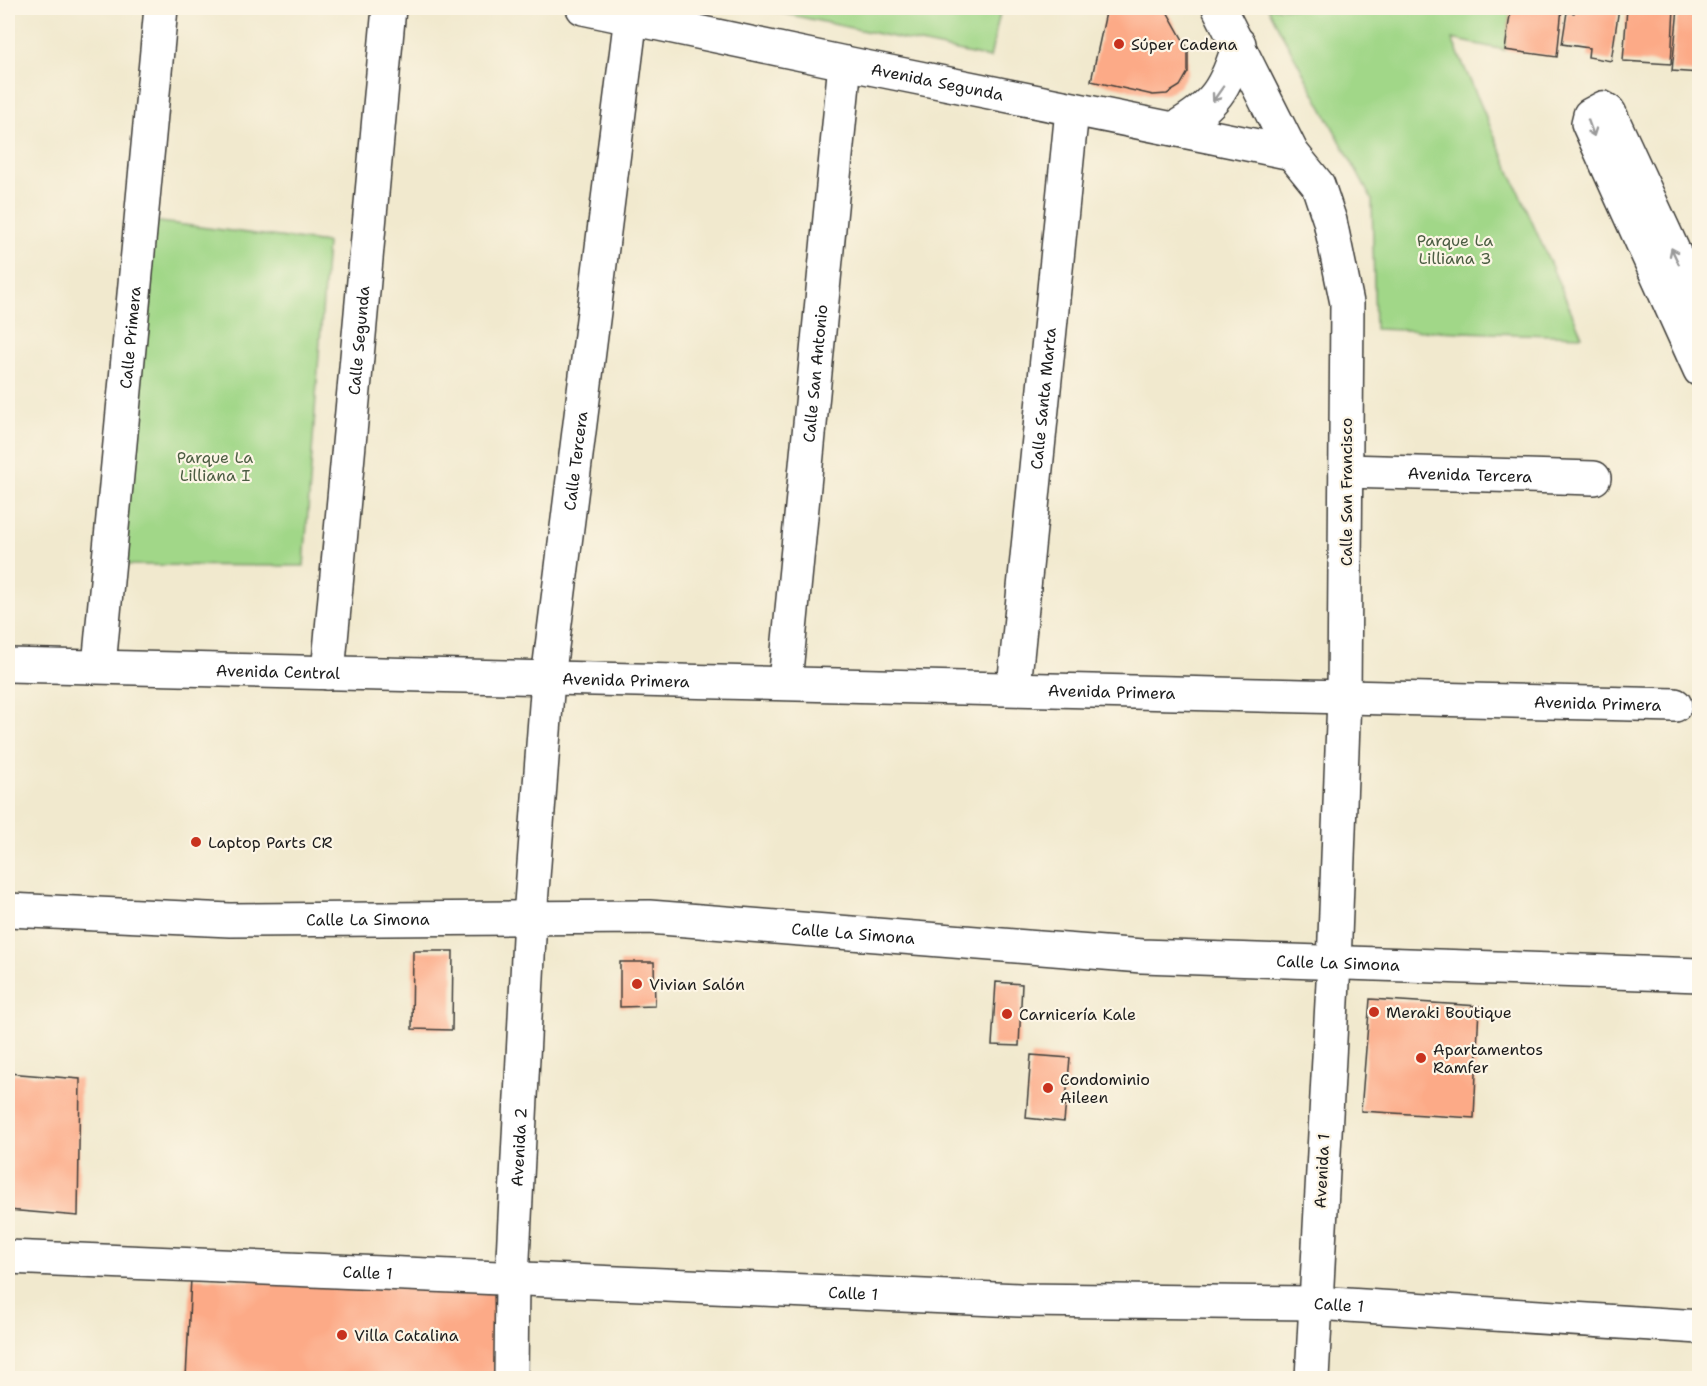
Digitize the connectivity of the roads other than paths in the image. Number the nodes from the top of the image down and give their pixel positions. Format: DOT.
graph roads {
  1 [pos="161,8"];
  2 [pos="389,8"];
  3 [pos="583,8"];
  4 [pos="1219,8"];
  5 [pos="631,12"];
  6 [pos="1239,44"];
  7 [pos="844,63"];
  8 [pos="1072,110"];
  9 [pos="1175,128"];
  10 [pos="1292,153"];
  11 [pos="1700,309"];
  12 [pos="1700,370"];
  13 [pos="1346,471"];
  14 [pos="1594,478"];
  15 [pos="8,664"];
  16 [pos="99,666"];
  17 [pos="328,673"];
  18 [pos="548,680"];
  19 [pos="785,682"];
  20 [pos="1014,687"];
  21 [pos="1344,697"];
  22 [pos="1675,705"];
  23 [pos="8,910"];
  24 [pos="530,917"];
  25 [pos="1334,964"];
  26 [pos="1700,975"];
  27 [pos="8,1257"];
  28 [pos="512,1278"];
  29 [pos="1315,1303"];
  30 [pos="1700,1327"];
  31 [pos="511,1378"];
  32 [pos="1312,1378"];
  1 -- 16 [label="street, Calle Primera"];
  2 -- 17 [label="street, Calle Segunda"];
  3 -- 5 [label="street, Avenida Segunda"];
  4 -- 6 [label="street, Calle San Francisco"];
  5 -- 7 [label="street, Avenida Segunda"];
  5 -- 18 [label="street, Calle Tercera"];
  6 -- 9 [label="street, one-way"];
  6 -- 10 [label="street, Calle San Francisco"];
  7 -- 8 [label="street, Avenida Segunda"];
  7 -- 19 [label="street, Calle San Antonio"];
  8 -- 9 [label="street, Avenida Segunda"];
  8 -- 20 [label="street, Calle Santa Marta"];
  9 -- 10 [label="street, Avenida Segunda"];
  10 -- 13 [label="street, Calle San Francisco"];
  11 -- 12 [label="street, one-way"];
  13 -- 14 [label="street, Avenida Tercera"];
  13 -- 21 [label="street, Calle San Francisco"];
  15 -- 16 [label="street, Avenida Central"];
  16 -- 17 [label="street, Avenida Central"];
  17 -- 18 [label="street, Avenida Central"];
  18 -- 19 [label="street, Avenida Primera"];
  18 -- 24 [label="street, Calle Tercera"];
  19 -- 20 [label="street, Avenida Primera"];
  20 -- 21 [label="street, Avenida Primera"];
  21 -- 22 [label="street, Avenida Primera"];
  21 -- 25 [label="street, Calle San Francisco"];
  23 -- 24 [label="street, Calle La Simona"];
  24 -- 25 [label="street, Calle La Simona"];
  24 -- 28 [label="street, Avenida 2"];
  25 -- 26 [label="street, Calle La Simona"];
  25 -- 29 [label="street, Avenida 1"];
  27 -- 28 [label="street, Calle 1"];
  28 -- 29 [label="street, Calle 1"];
  28 -- 31 [label="street, Avenida 2"];
  29 -- 30 [label="street, Calle 1"];
  29 -- 32 [label="street, Avenida 1"];
}
